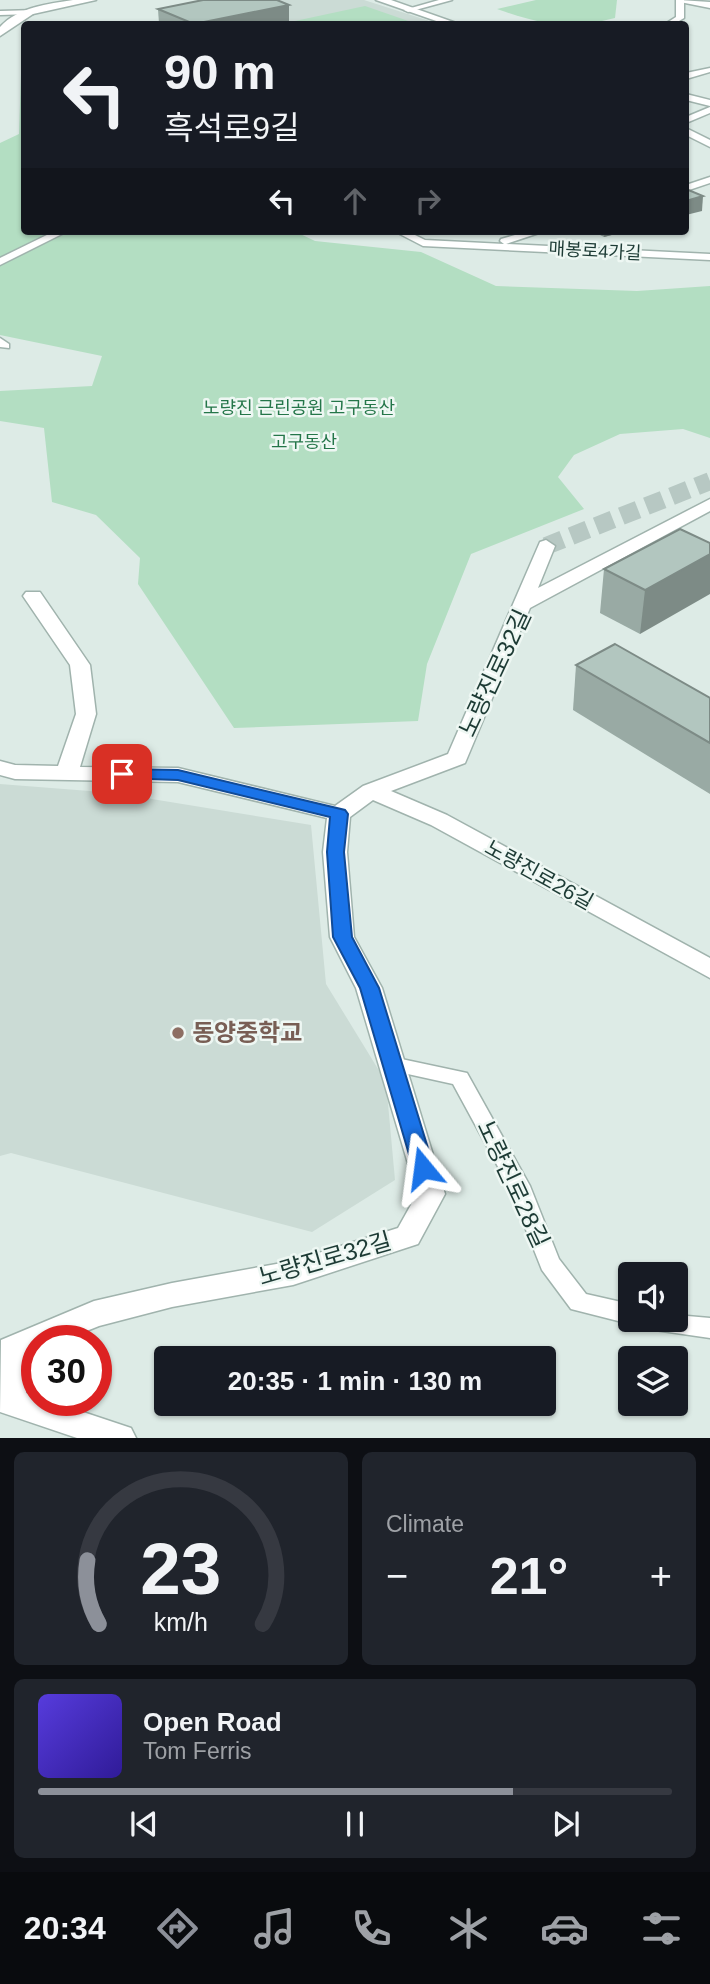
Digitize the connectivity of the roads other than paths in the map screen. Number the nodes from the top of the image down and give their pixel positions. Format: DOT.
graph roads {
  1 [pos="47,0"];
  2 [pos="91,0"];
  3 [pos="380,0"];
  4 [pos="448,0"];
  5 [pos="682,0"];
  6 [pos="710,5"];
  7 [pos="58,6"];
  8 [pos="408,10"];
  9 [pos="33,12"];
  10 [pos="0,13"];
  11 [pos="444,21"];
  12 [pos="674,21"];
  13 [pos="0,33"];
  14 [pos="710,69"];
  15 [pos="689,75"];
  16 [pos="689,98"];
  17 [pos="710,103"];
  18 [pos="710,110"];
  19 [pos="689,119"];
  20 [pos="689,133"];
  21 [pos="710,144"];
  22 [pos="710,180"];
  23 [pos="689,187"];
  24 [pos="55,235"];
  25 [pos="407,235"];
  26 [pos="526,235"];
  27 [pos="492,245"];
  28 [pos="710,257"];
  29 [pos="0,262"];
  30 [pos="710,504"];
  31 [pos="546,546"];
  32 [pos="33,596"];
  33 [pos="522,604"];
  34 [pos="0,768"];
  35 [pos="67,773"];
  36 [pos="371,791"];
  37 [pos="339,814"];
  38 [pos="708,964"];
  39 [pos="392,1064"];
  40 [pos="618,1311"];
  41 [pos="688,1326"];
  42 [pos="710,1328"];
  43 [pos="122,1437"];
  1 -- 7 [label="street"];
  2 -- 7 [label="street"];
  3 -- 8 [label="street"];
  4 -- 8 [label="lane"];
  5 -- 6 [label="street"];
  5 -- 12 [label="lane"];
  7 -- 9 [label="street"];
  8 -- 11 [label="street"];
  9 -- 10 [label="lane"];
  9 -- 13 [label="street"];
  14 -- 15 [label="lane"];
  16 -- 17 [label="street"];
  18 -- 19 [label="lane"];
  20 -- 21 [label="lane"];
  22 -- 23 [label="lane"];
  24 -- 29 [label="lane"];
  25 -- 27 [label="lane, 매봉로4가길"];
  26 -- 27 [label="lane"];
  27 -- 28 [label="lane, 매봉로4가길"];
  30 -- 33 [label="street, 노량진로32길"];
  31 -- 33 [label="street"];
  32 -- 35 [label="street"];
  33 -- 36 [label="street, 노량진로32길"];
  34 -- 35 [label="street"];
  35 -- 37 [label="street"];
  36 -- 37 [label="street, 노량진로32길"];
  36 -- 38 [label="street, 노량진로26길"];
  37 -- 39 [label="street, 노량진로32길"];
  39 -- 40 [label="lane, 노량진로28길"];
  39 -- 43 [label="street, 노량진로32길"];
  41 -- 42 [label="lane"];
}
